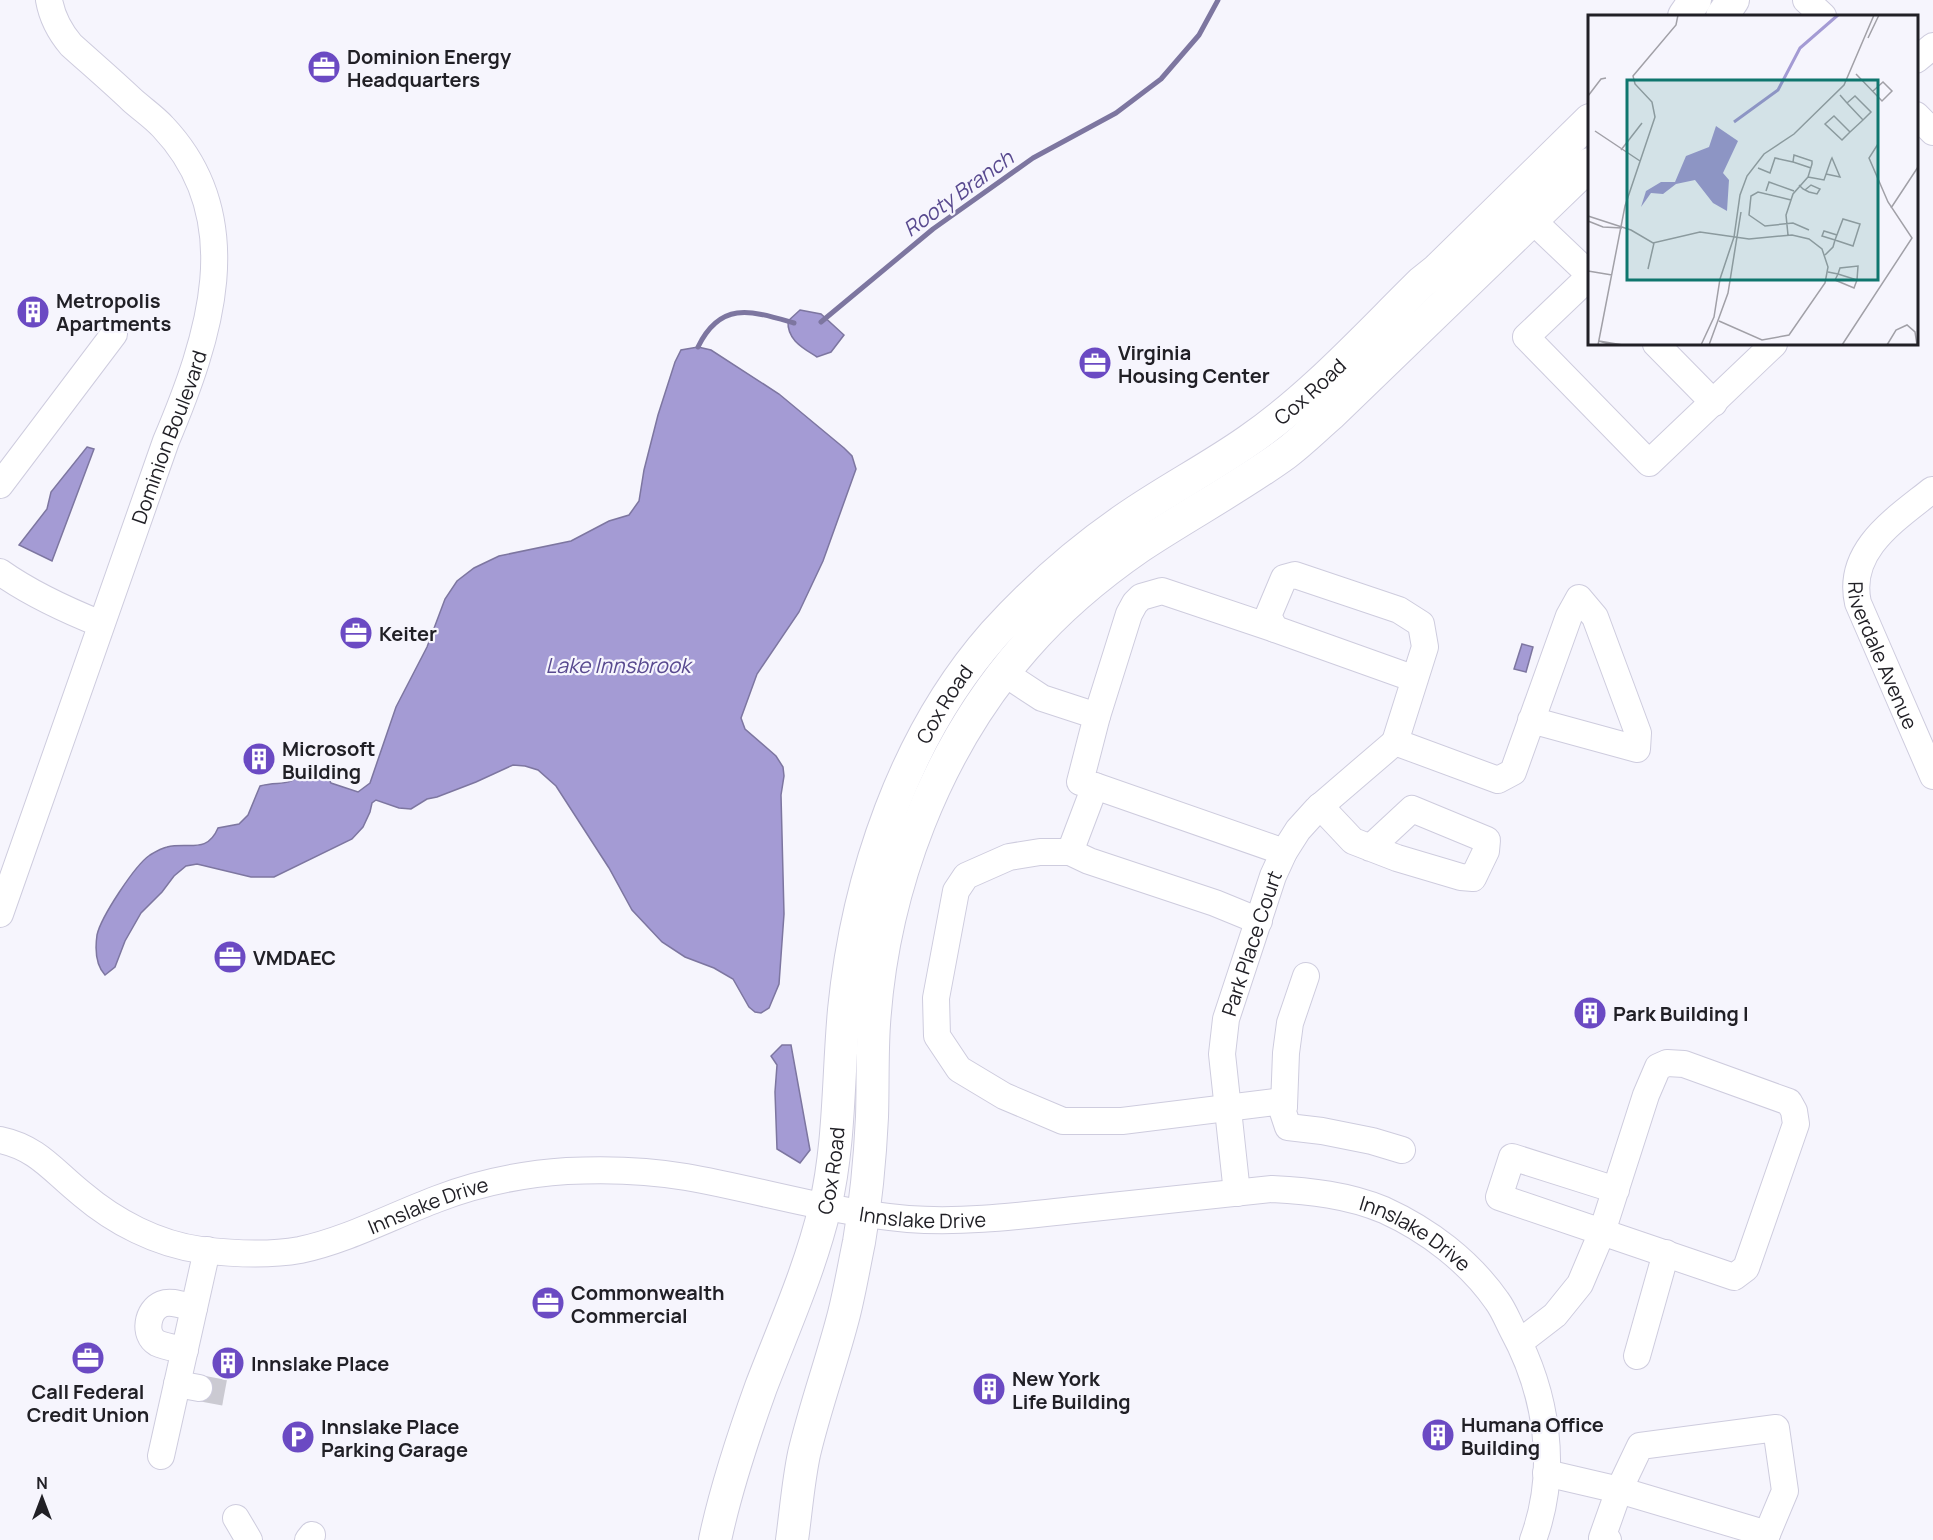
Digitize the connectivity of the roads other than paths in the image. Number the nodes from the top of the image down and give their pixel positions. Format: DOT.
graph roads {
  1 [pos="49,0"];
  2 [pos="1695,0"];
  3 [pos="1733,0"];
  4 [pos="1806,0"];
  5 [pos="1685,15"];
  6 [pos="1723,15"];
  7 [pos="1822,15"];
  8 [pos="1933,46"];
  9 [pos="1918,59"];
  10 [pos="1918,116"];
  11 [pos="1588,122"];
  12 [pos="1933,132"];
  13 [pos="1588,166"];
  14 [pos="1513,194"];
  15 [pos="1532,220"];
  16 [pos="1588,274"];
  17 [pos="1588,278"];
  18 [pos="114,334"];
  19 [pos="1657,345"];
  20 [pos="1773,345"];
  21 [pos="1714,403"];
  22 [pos="0,485"];
  23 [pos="1932,490"];
  24 [pos="0,572"];
  25 [pos="101,624"];
  26 [pos="1275,629"];
  27 [pos="1004,673"];
  28 [pos="1415,679"];
  29 [pos="1097,716"];
  30 [pos="1531,720"];
  31 [pos="1395,742"];
  32 [pos="1933,776"];
  33 [pos="1095,786"];
  34 [pos="1320,806"];
  35 [pos="1370,848"];
  36 [pos="1070,852"];
  37 [pos="1284,852"];
  38 [pos="0,914"];
  39 [pos="1259,921"];
  40 [pos="1306,976"];
  41 [pos="1284,1106"];
  42 [pos="1228,1108"];
  43 [pos="0,1140"];
  44 [pos="1402,1150"];
  45 [pos="1616,1190"];
  46 [pos="1237,1193"];
  47 [pos="825,1206"];
  48 [pos="863,1212"];
  49 [pos="1602,1232"];
  50 [pos="207,1250"];
  51 [pos="1666,1253"];
  52 [pos="194,1308"];
  53 [pos="1520,1342"];
  54 [pos="185,1350"];
  55 [pos="1637,1356"];
  56 [pos="161,1456"];
  57 [pos="1546,1473"];
  58 [pos="1619,1490"];
  59 [pos="1766,1537"];
  60 [pos="715,1540"];
  61 [pos="792,1540"];
  62 [pos="1533,1540"];
  63 [pos="1608,1540"];
  1 -- 25 [label="street, Dominion Boulevard"];
  2 -- 5 [label="main road"];
  3 -- 6 [label="main road"];
  4 -- 7 [label="street"];
  8 -- 9 [label="street"];
  10 -- 12 [label="street"];
  11 -- 14 [label="main road, Cox Road"];
  13 -- 15 [label="main road, Cox Road"];
  14 -- 15 [label="street"];
  14 -- 47 [label="main road, Cox Road"];
  15 -- 16 [label="street"];
  15 -- 27 [label="main road, Cox Road"];
  17 -- 21 [label="street"];
  18 -- 22 [label="street"];
  19 -- 21 [label="street"];
  20 -- 21 [label="street"];
  23 -- 32 [label="street, Riverdale Avenue"];
  24 -- 25 [label="street"];
  25 -- 38 [label="street, Dominion Boulevard"];
  26 -- 28 [label="street"];
  26 -- 28 [label="street"];
  26 -- 29 [label="street"];
  27 -- 29 [label="street"];
  27 -- 48 [label="main road, Cox Road"];
  28 -- 31 [label="street"];
  29 -- 33 [label="street"];
  30 -- 30 [label="street"];
  30 -- 31 [label="street"];
  31 -- 34 [label="street, Park Place Court"];
  33 -- 36 [label="street"];
  33 -- 37 [label="street"];
  34 -- 35 [label="street"];
  34 -- 37 [label="street, Park Place Court"];
  36 -- 39 [label="street"];
  36 -- 42 [label="street"];
  37 -- 39 [label="street, Park Place Court"];
  39 -- 42 [label="street, Park Place Court"];
  40 -- 41 [label="street"];
  41 -- 42 [label="street"];
  41 -- 44 [label="street"];
  42 -- 46 [label="street, Park Place Court"];
  43 -- 50 [label="street, Innslake Drive"];
  45 -- 49 [label="street"];
  45 -- 49 [label="street"];
  45 -- 51 [label="street"];
  46 -- 48 [label="street, Innslake Drive"];
  46 -- 53 [label="street, Innslake Drive"];
  47 -- 48 [label="street, Innslake Drive"];
  47 -- 50 [label="street, Innslake Drive"];
  47 -- 60 [label="main road, Cox Road"];
  48 -- 61 [label="main road, Cox Road"];
  49 -- 51 [label="street"];
  49 -- 53 [label="street"];
  50 -- 52 [label="street"];
  51 -- 55 [label="street"];
  52 -- 54 [label="street"];
  52 -- 54 [label="street"];
  53 -- 57 [label="street, Innslake Drive"];
  54 -- 56 [label="street"];
  57 -- 58 [label="street"];
  57 -- 62 [label="street, Innslake Drive"];
  58 -- 59 [label="street"];
  58 -- 59 [label="street"];
  58 -- 63 [label="street"];
}
